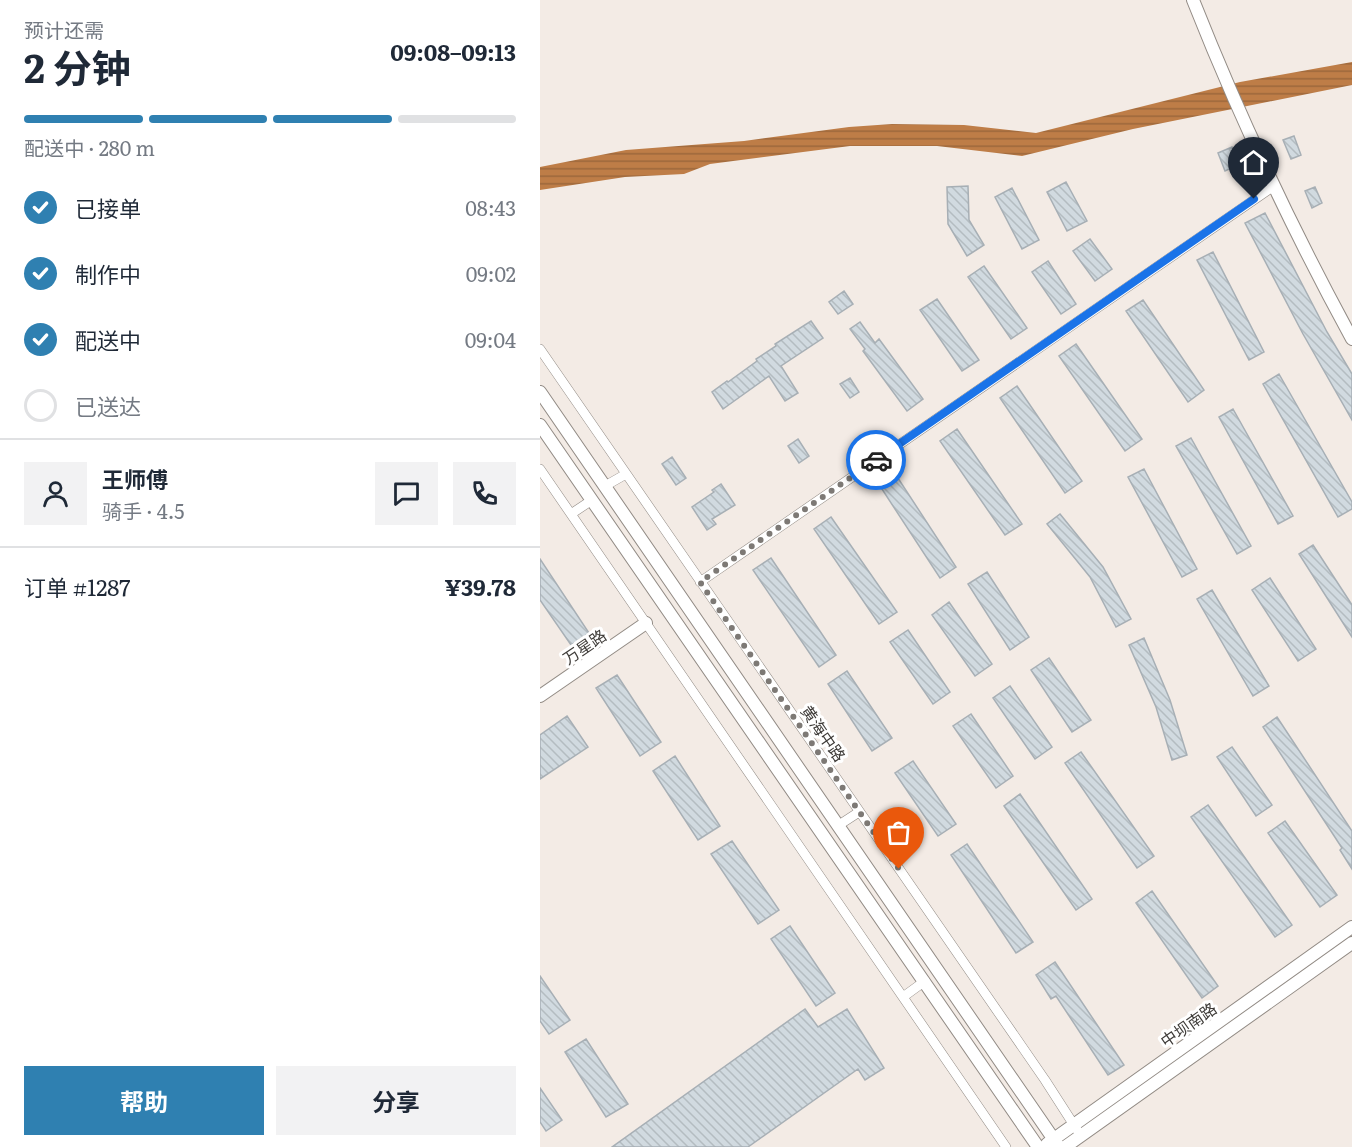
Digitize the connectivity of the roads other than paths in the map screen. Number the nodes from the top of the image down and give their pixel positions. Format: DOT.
graph roads {
  1 [pos="1193,0"];
  2 [pos="1274,186"];
  3 [pos="1352,339"];
  4 [pos="540,350"];
  5 [pos="540,392"];
  6 [pos="540,425"];
  7 [pos="540,469"];
  8 [pos="626,474"];
  9 [pos="605,486"];
  10 [pos="592,500"];
  11 [pos="571,514"];
  12 [pos="700,582"];
  13 [pos="646,623"];
  14 [pos="540,696"];
  15 [pos="859,812"];
  16 [pos="839,825"];
  17 [pos="1352,927"];
  18 [pos="1352,943"];
  19 [pos="925,981"];
  20 [pos="903,997"];
  21 [pos="1077,1130"];
  22 [pos="1057,1143"];
  23 [pos="1006,1147"];
  24 [pos="1040,1147"];
  25 [pos="1065,1147"];
  1 -- 2 [label="street"];
  2 -- 3 [label="street"];
  2 -- 12 [label="street"];
  4 -- 8 [label="street, 黄海中路"];
  5 -- 9 [label="street"];
  6 -- 10 [label="street"];
  7 -- 11 [label="street"];
  8 -- 9 [label="street"];
  8 -- 12 [label="street, 黄海中路"];
  9 -- 16 [label="street"];
  10 -- 11 [label="street"];
  10 -- 19 [label="street"];
  11 -- 13 [label="street"];
  12 -- 15 [label="street, 黄海中路"];
  13 -- 14 [label="street, 万星路"];
  13 -- 20 [label="street"];
  15 -- 16 [label="street"];
  15 -- 21 [label="street, 黄海中路"];
  16 -- 22 [label="street"];
  17 -- 21 [label="street, 中坝南路"];
  18 -- 21 [label="street, 中坝南路"];
  19 -- 20 [label="street"];
  19 -- 24 [label="street"];
  20 -- 23 [label="street"];
  21 -- 22 [label="street, 中坝南路"];
  21 -- 25 [label="street, 中坝南路"];
  22 -- 24 [label="street, 中坝南路"];
}
